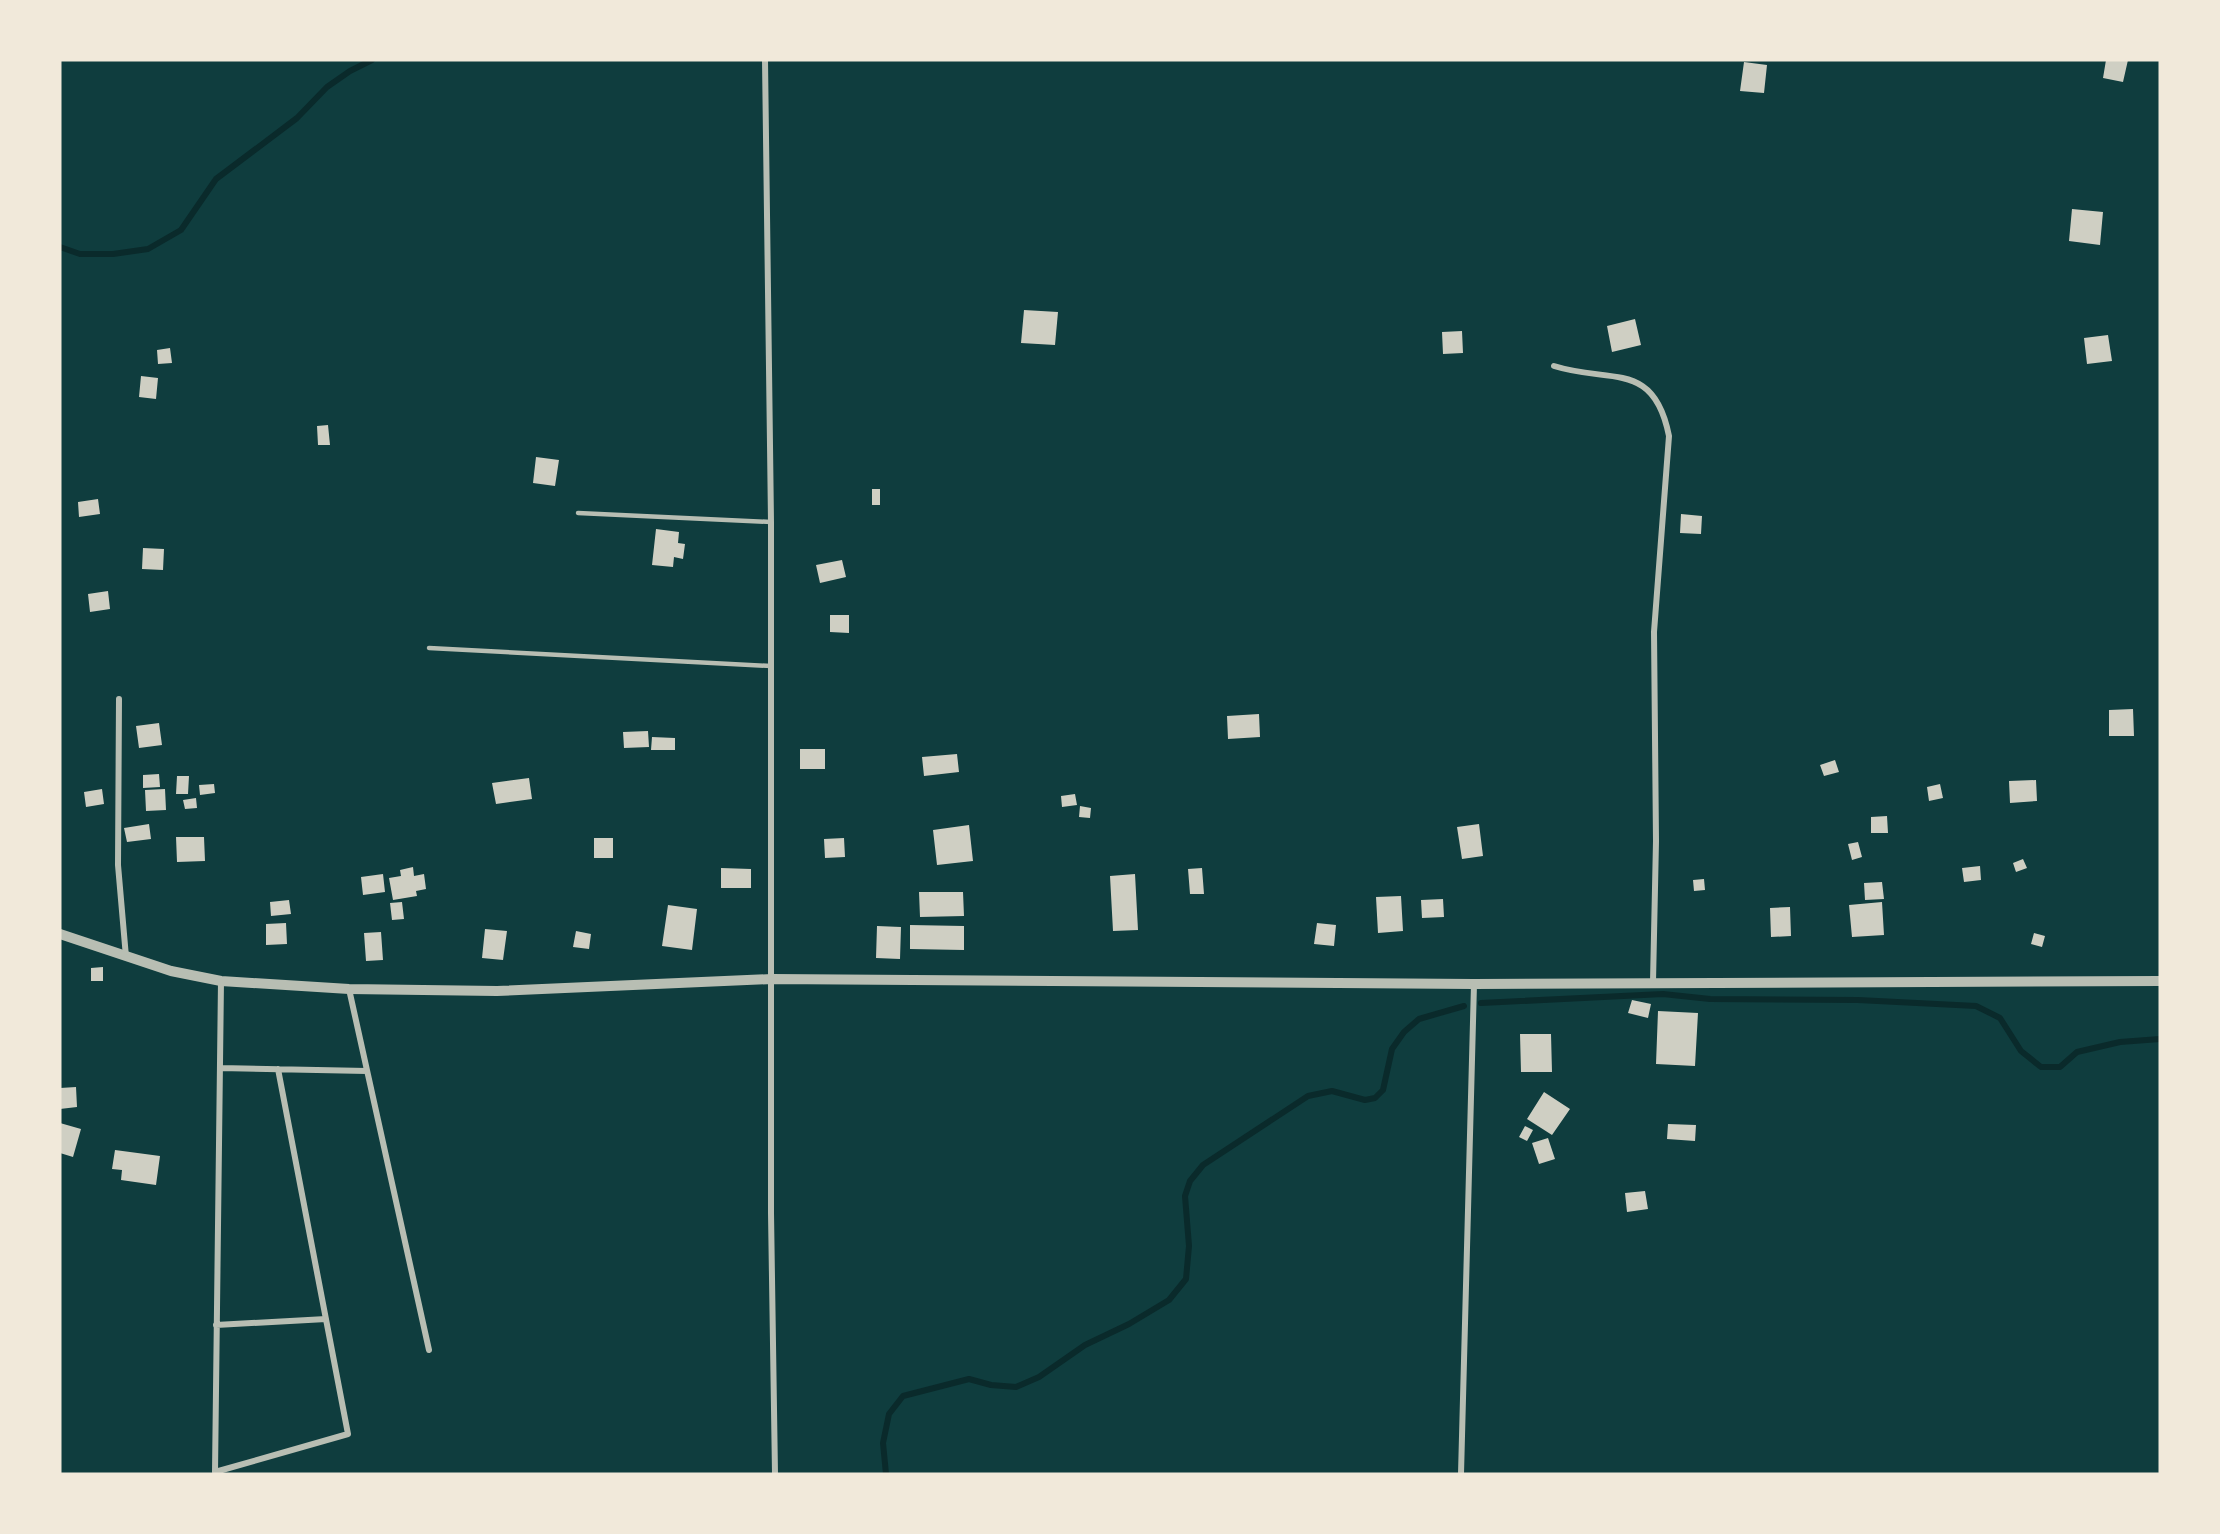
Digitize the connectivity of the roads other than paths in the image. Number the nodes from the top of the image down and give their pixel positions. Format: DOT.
graph roads {
  1 [pos="765,60"];
  2 [pos="1554,366"];
  3 [pos="578,513"];
  4 [pos="771,522"];
  5 [pos="429,648"];
  6 [pos="771,666"];
  7 [pos="119,699"];
  8 [pos="60,934"];
  9 [pos="126,958"];
  10 [pos="772,979"];
  11 [pos="220,981"];
  12 [pos="2160,981"];
  13 [pos="1653,982"];
  14 [pos="1474,984"];
  15 [pos="350,989"];
  16 [pos="220,1068"];
  17 [pos="278,1069"];
  18 [pos="367,1071"];
  19 [pos="326,1319"];
  20 [pos="216,1324"];
  21 [pos="429,1350"];
  22 [pos="775,1474"];
  23 [pos="1461,1474"];
  1 -- 4 [label="street"];
  2 -- 13 [label="street"];
  3 -- 4 [label="lane"];
  4 -- 6 [label="street"];
  5 -- 6 [label="lane"];
  6 -- 10 [label="street"];
  7 -- 9 [label="street"];
  8 -- 9 [label="street"];
  9 -- 11 [label="street"];
  10 -- 14 [label="street"];
  10 -- 15 [label="street"];
  10 -- 22 [label="street"];
  11 -- 15 [label="street"];
  11 -- 16 [label="street"];
  12 -- 13 [label="street"];
  13 -- 14 [label="street"];
  14 -- 23 [label="street"];
  15 -- 18 [label="street"];
  16 -- 17 [label="street"];
  16 -- 20 [label="street"];
  17 -- 18 [label="street"];
  17 -- 19 [label="street"];
  18 -- 21 [label="street"];
  19 -- 20 [label="street"];
  19 -- 20 [label="street"];
}
